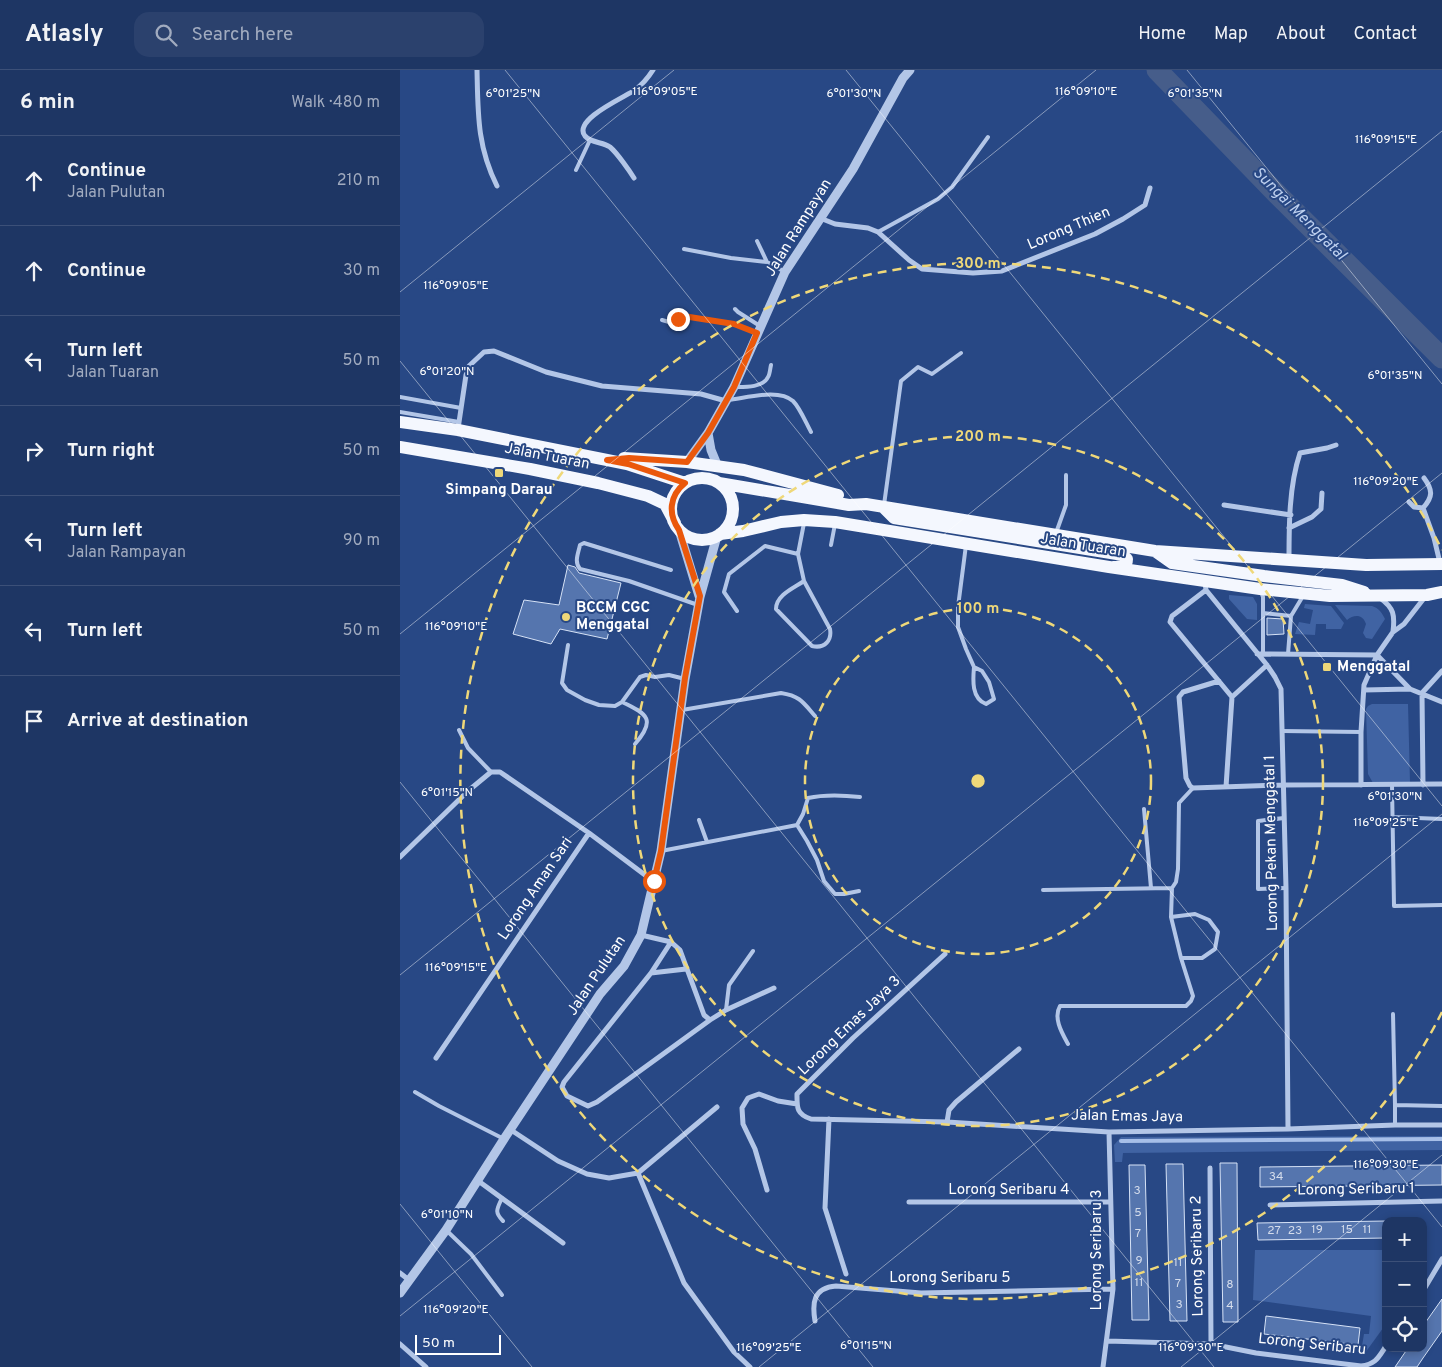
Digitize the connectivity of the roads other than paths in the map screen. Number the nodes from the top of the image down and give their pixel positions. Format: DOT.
graph roads {
  1 [pos="477,70"];
  2 [pos="653,70"];
  3 [pos="910,70"];
  4 [pos="988,137"];
  5 [pos="590,140"];
  6 [pos="576,170"];
  7 [pos="634,178"];
  8 [pos="497,186"];
  9 [pos="1150,188"];
  10 [pos="819,218"];
  11 [pos="878,232"];
  12 [pos="757,241"];
  13 [pos="684,249"];
  14 [pos="766,262"];
  15 [pos="784,272"];
  16 [pos="735,308"];
  17 [pos="662,320"];
  18 [pos="758,329"];
  19 [pos="961,353"];
  20 [pos="770,365"];
  21 [pos="734,387"];
  22 [pos="400,397"];
  23 [pos="726,401"];
  24 [pos="461,408"];
  25 [pos="400,412"];
  26 [pos="400,422"];
  27 [pos="459,426"];
  28 [pos="811,432"];
  29 [pos="708,433"];
  30 [pos="1336,445"];
  31 [pos="400,447"];
  32 [pos="607,460"];
  33 [pos="687,462"];
  34 [pos="718,467"];
  35 [pos="1066,475"];
  36 [pos="1424,478"];
  37 [pos="685,483"];
  38 [pos="719,483"];
  39 [pos="1322,493"];
  40 [pos="1409,502"];
  41 [pos="866,504"];
  42 [pos="1224,505"];
  43 [pos="884,507"];
  44 [pos="1423,508"];
  45 [pos="1291,515"];
  46 [pos="804,520"];
  47 [pos="835,522"];
  48 [pos="677,527"];
  49 [pos="1289,528"];
  50 [pos="719,535"];
  51 [pos="1056,535"];
  52 [pos="966,543"];
  53 [pos="830,544"];
  54 [pos="1155,551"];
  55 [pos="798,554"];
  56 [pos="1290,560"];
  57 [pos="1441,564"];
  58 [pos="1109,567"];
  59 [pos="671,570"];
  60 [pos="804,581"];
  61 [pos="1205,586"];
  62 [pos="1260,589"];
  63 [pos="1442,592"];
  64 [pos="1304,594"];
  65 [pos="1427,595"];
  66 [pos="1377,596"];
  67 [pos="699,600"];
  68 [pos="737,610"];
  69 [pos="1263,613"];
  70 [pos="1291,616"];
  71 [pos="1393,632"];
  72 [pos="568,645"];
  73 [pos="1260,654"];
  74 [pos="1288,654"];
  75 [pos="1377,655"];
  76 [pos="1267,665"];
  77 [pos="974,667"];
  78 [pos="1442,671"];
  79 [pos="685,678"];
  80 [pos="1220,681"];
  81 [pos="1410,689"];
  82 [pos="1364,690"];
  83 [pos="1422,693"];
  84 [pos="1232,697"];
  85 [pos="622,702"];
  86 [pos="1442,702"];
  87 [pos="682,710"];
  88 [pos="815,716"];
  89 [pos="459,730"];
  90 [pos="1282,731"];
  91 [pos="1361,732"];
  92 [pos="635,744"];
  93 [pos="491,772"];
  94 [pos="1423,784"];
  95 [pos="1442,784"];
  96 [pos="1283,785"];
  97 [pos="1361,785"];
  98 [pos="1392,785"];
  99 [pos="1226,787"];
  100 [pos="1193,788"];
  101 [pos="860,797"];
  102 [pos="1144,809"];
  103 [pos="1392,817"];
  104 [pos="1284,818"];
  105 [pos="1442,819"];
  106 [pos="699,820"];
  107 [pos="797,825"];
  108 [pos="588,833"];
  109 [pos="707,842"];
  110 [pos="661,851"];
  111 [pos="400,857"];
  112 [pos="654,881"];
  113 [pos="1151,888"];
  114 [pos="1172,888"];
  115 [pos="1286,888"];
  116 [pos="1043,890"];
  117 [pos="859,891"];
  118 [pos="1442,905"];
  119 [pos="1171,917"];
  120 [pos="642,935"];
  121 [pos="671,942"];
  122 [pos="753,951"];
  123 [pos="945,954"];
  124 [pos="1181,958"];
  125 [pos="686,969"];
  126 [pos="651,973"];
  127 [pos="774,988"];
  128 [pos="726,1010"];
  129 [pos="1393,1014"];
  130 [pos="710,1020"];
  131 [pos="1068,1044"];
  132 [pos="1019,1049"];
  133 [pos="436,1058"];
  134 [pos="415,1092"];
  135 [pos="797,1104"];
  136 [pos="1395,1105"];
  137 [pos="1442,1106"];
  138 [pos="717,1107"];
  139 [pos="829,1119"];
  140 [pos="947,1122"];
  141 [pos="1395,1125"];
  142 [pos="1442,1125"];
  143 [pos="1288,1129"];
  144 [pos="511,1130"];
  145 [pos="1109,1132"];
  146 [pos="504,1139"];
  147 [pos="1210,1168"];
  148 [pos="638,1173"];
  149 [pos="477,1180"];
  150 [pos="767,1190"];
  151 [pos="502,1198"];
  152 [pos="1442,1201"];
  153 [pos="909,1202"];
  154 [pos="1110,1202"];
  155 [pos="1270,1204"];
  156 [pos="503,1222"];
  157 [pos="446,1230"];
  158 [pos="563,1244"];
  159 [pos="1442,1259"];
  160 [pos="400,1272"];
  161 [pos="846,1274"];
  162 [pos="409,1280"];
  163 [pos="1427,1283"];
  164 [pos="1113,1289"];
  165 [pos="400,1293"];
  166 [pos="502,1295"];
  167 [pos="815,1321"];
  168 [pos="1107,1341"];
  169 [pos="400,1344"];
  170 [pos="1211,1344"];
  171 [pos="1382,1351"];
  172 [pos="426,1367"];
  173 [pos="750,1367"];
  174 [pos="1103,1367"];
  1 -- 8 [label="street"];
  2 -- 5 [label="street"];
  3 -- 10 [label="street, Jalan Rampayan"];
  4 -- 11 [label="lane"];
  5 -- 6 [label="lane"];
  5 -- 7 [label="street"];
  9 -- 11 [label="street, Lorong Thien"];
  10 -- 11 [label="street, Lorong Thien"];
  10 -- 15 [label="street, Jalan Rampayan"];
  12 -- 14 [label="lane"];
  13 -- 14 [label="lane"];
  14 -- 15 [label="lane"];
  15 -- 18 [label="street, Jalan Rampayan"];
  16 -- 18 [label="lane"];
  17 -- 18 [label="lane"];
  18 -- 21 [label="street, Jalan Rampayan"];
  19 -- 43 [label="lane"];
  20 -- 21 [label="lane"];
  21 -- 23 [label="street, Jalan Rampayan"];
  22 -- 24 [label="lane"];
  23 -- 24 [label="street"];
  23 -- 28 [label="lane"];
  23 -- 29 [label="street, Jalan Rampayan"];
  24 -- 27 [label="street"];
  25 -- 27 [label="lane"];
  26 -- 27 [label="main road, Jalan Tuaran"];
  27 -- 32 [label="main road, Jalan Tuaran"];
  29 -- 33 [label="street, Jalan Rampayan"];
  29 -- 34 [label="street"];
  30 -- 45 [label="street"];
  31 -- 48 [label="main road, Jalan Tuaran"];
  32 -- 33 [label="main road"];
  32 -- 37 [label="main road, Jalan Tuaran"];
  33 -- 34 [label="main road"];
  34 -- 41 [label="main road"];
  35 -- 51 [label="lane"];
  36 -- 44 [label="street"];
  37 -- 38 [label="main road"];
  37 -- 48 [label="main road"];
  38 -- 41 [label="main road, Jalan Tuaran"];
  38 -- 50 [label="main road"];
  39 -- 49 [label="street"];
  40 -- 44 [label="street"];
  41 -- 43 [label="main road, Jalan Tuaran"];
  42 -- 45 [label="street"];
  43 -- 51 [label="main road, Jalan Tuaran"];
  43 -- 58 [label="main road"];
  44 -- 57 [label="street"];
  45 -- 49 [label="street"];
  46 -- 47 [label="main road, Jalan Tuaran"];
  46 -- 50 [label="main road, Jalan Tuaran"];
  46 -- 55 [label="lane"];
  47 -- 52 [label="main road, Jalan Tuaran"];
  47 -- 53 [label="lane"];
  48 -- 50 [label="main road"];
  48 -- 67 [label="street, Jalan Pulutan"];
  49 -- 56 [label="street"];
  50 -- 67 [label="street, Jalan Pulutan"];
  51 -- 54 [label="main road, Jalan Tuaran"];
  52 -- 58 [label="main road, Jalan Tuaran"];
  52 -- 77 [label="lane"];
  54 -- 56 [label="main road, Jalan Tuaran"];
  54 -- 66 [label="main road"];
  55 -- 60 [label="lane"];
  55 -- 68 [label="lane"];
  56 -- 57 [label="main road, Jalan Tuaran"];
  58 -- 61 [label="main road, Jalan Tuaran"];
  59 -- 67 [label="lane"];
  60 -- 60 [label="lane"];
  61 -- 62 [label="main road, Jalan Tuaran"];
  61 -- 73 [label="street, Lorong Pekan Menggatal 1"];
  61 -- 80 [label="street"];
  62 -- 64 [label="main road, Jalan Tuaran"];
  62 -- 69 [label="lane"];
  63 -- 65 [label="main road, Jalan Tuaran"];
  64 -- 66 [label="main road, Jalan Tuaran"];
  64 -- 70 [label="lane"];
  65 -- 66 [label="main road, Jalan Tuaran"];
  65 -- 71 [label="street"];
  66 -- 71 [label="street"];
  67 -- 79 [label="street, Jalan Pulutan"];
  69 -- 70 [label="lane"];
  69 -- 73 [label="lane"];
  70 -- 74 [label="lane"];
  71 -- 75 [label="street"];
  72 -- 85 [label="lane"];
  73 -- 74 [label="street"];
  73 -- 76 [label="street, Lorong Pekan Menggatal 1"];
  74 -- 75 [label="street"];
  75 -- 81 [label="street"];
  75 -- 82 [label="street"];
  76 -- 84 [label="street"];
  76 -- 90 [label="street, Lorong Pekan Menggatal 1"];
  77 -- 77 [label="lane"];
  78 -- 83 [label="street"];
  79 -- 85 [label="lane"];
  79 -- 87 [label="street, Jalan Pulutan"];
  80 -- 84 [label="street"];
  80 -- 100 [label="street"];
  81 -- 82 [label="street"];
  81 -- 83 [label="street"];
  82 -- 91 [label="street"];
  83 -- 86 [label="street"];
  83 -- 94 [label="street"];
  84 -- 99 [label="street"];
  85 -- 92 [label="lane"];
  87 -- 88 [label="lane"];
  87 -- 110 [label="street, Jalan Pulutan"];
  89 -- 93 [label="lane"];
  90 -- 91 [label="lane"];
  90 -- 96 [label="street, Lorong Pekan Menggatal 1"];
  91 -- 97 [label="street"];
  93 -- 108 [label="street"];
  93 -- 111 [label="street"];
  94 -- 95 [label="street"];
  94 -- 98 [label="street"];
  96 -- 97 [label="street"];
  96 -- 99 [label="street"];
  96 -- 104 [label="street, Lorong Pekan Menggatal 1"];
  97 -- 98 [label="street"];
  98 -- 103 [label="lane"];
  99 -- 100 [label="street"];
  100 -- 114 [label="lane"];
  101 -- 107 [label="lane"];
  102 -- 113 [label="lane"];
  103 -- 105 [label="lane"];
  103 -- 118 [label="lane"];
  104 -- 115 [label="street, Lorong Pekan Menggatal 1"];
  104 -- 115 [label="lane"];
  106 -- 109 [label="lane"];
  107 -- 109 [label="lane"];
  107 -- 117 [label="lane"];
  108 -- 112 [label="street"];
  108 -- 133 [label="street, Lorong Aman Sari"];
  109 -- 110 [label="lane"];
  110 -- 112 [label="street, Jalan Pulutan"];
  112 -- 120 [label="street, Jalan Pulutan"];
  113 -- 114 [label="lane"];
  113 -- 116 [label="lane"];
  114 -- 119 [label="lane"];
  115 -- 143 [label="street, Lorong Pekan Menggatal 1"];
  119 -- 124 [label="lane"];
  119 -- 124 [label="lane"];
  120 -- 121 [label="street"];
  120 -- 144 [label="street, Jalan Pulutan"];
  121 -- 125 [label="street"];
  121 -- 126 [label="street"];
  122 -- 128 [label="lane"];
  123 -- 135 [label="street, Lorong Emas Jaya 3"];
  124 -- 131 [label="lane"];
  125 -- 126 [label="street"];
  125 -- 130 [label="street"];
  126 -- 130 [label="street"];
  127 -- 128 [label="street"];
  128 -- 130 [label="street"];
  129 -- 136 [label="lane"];
  132 -- 140 [label="street"];
  134 -- 146 [label="lane"];
  135 -- 139 [label="street, Jalan Emas Jaya"];
  135 -- 150 [label="street"];
  136 -- 137 [label="lane"];
  136 -- 141 [label="lane"];
  138 -- 148 [label="street"];
  139 -- 140 [label="street, Jalan Emas Jaya"];
  139 -- 161 [label="street"];
  140 -- 145 [label="street, Jalan Emas Jaya"];
  141 -- 142 [label="street, Jalan Emas Jaya"];
  141 -- 143 [label="street, Jalan Emas Jaya"];
  143 -- 145 [label="street, Jalan Emas Jaya"];
  144 -- 146 [label="street, Jalan Pulutan"];
  144 -- 148 [label="street"];
  145 -- 154 [label="street, Lorong Seribaru 3"];
  146 -- 149 [label="street, Jalan Pulutan"];
  147 -- 170 [label="street, Lorong Seribaru 2"];
  148 -- 173 [label="street"];
  149 -- 151 [label="street"];
  149 -- 157 [label="street, Jalan Pulutan"];
  151 -- 156 [label="lane"];
  151 -- 158 [label="street"];
  152 -- 155 [label="street, Lorong Seribaru 1"];
  153 -- 154 [label="street, Lorong Seribaru 4"];
  154 -- 164 [label="street, Lorong Seribaru 3"];
  157 -- 162 [label="street, Jalan Pulutan"];
  157 -- 166 [label="lane"];
  159 -- 163 [label="street"];
  160 -- 162 [label="street"];
  162 -- 165 [label="street, Jalan Pulutan"];
  164 -- 167 [label="street, Lorong Seribaru 5"];
  164 -- 168 [label="street, Lorong Seribaru 3"];
  168 -- 170 [label="street, Lorong Seribaru"];
  168 -- 174 [label="street, Lorong Seribaru 3"];
  169 -- 172 [label="street"];
  170 -- 171 [label="street, Lorong Seribaru"];
}
